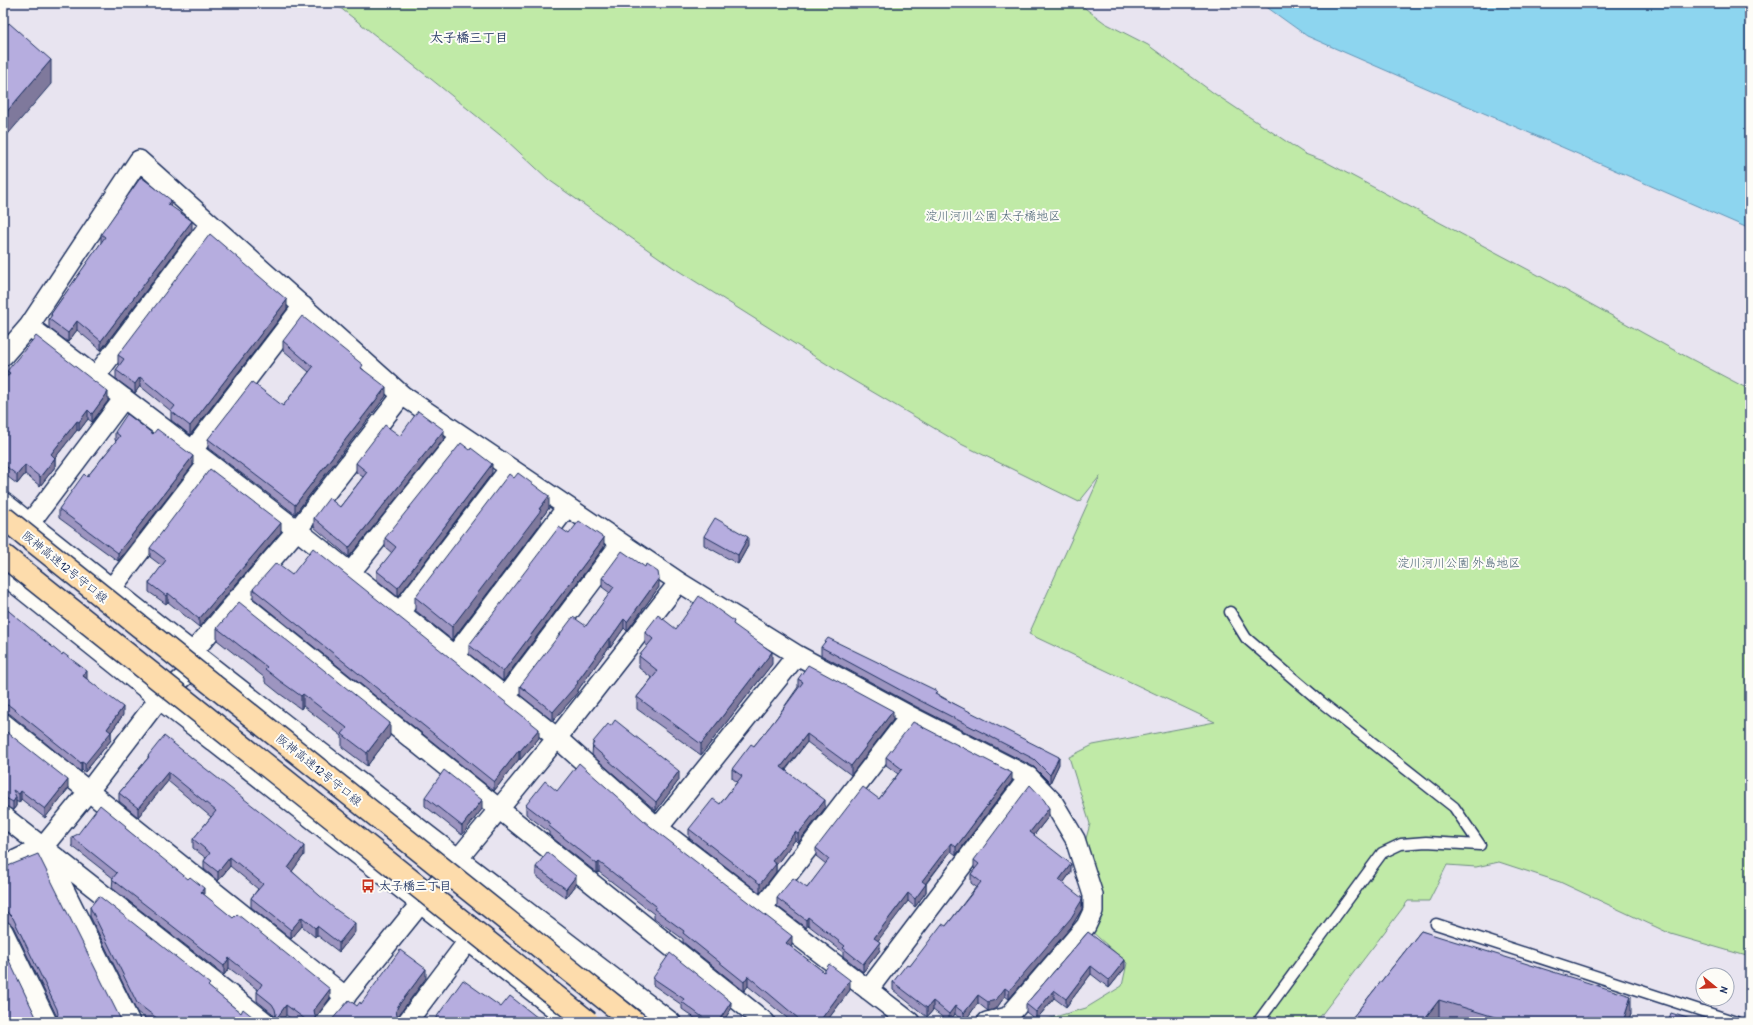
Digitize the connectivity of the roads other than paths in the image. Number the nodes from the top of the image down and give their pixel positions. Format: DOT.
graph roads {
  1 [pos="210,224"];
  2 [pos="303,306"];
  3 [pos="29,326"];
  4 [pos="3,356"];
  5 [pos="95,377"];
  6 [pos="402,395"];
  7 [pos="124,398"];
  8 [pos="461,435"];
  9 [pos="192,450"];
  10 [pos="208,462"];
  11 [pos="510,468"];
  12 [pos="3,502"];
  13 [pos="567,506"];
  14 [pos="3,518"];
  15 [pos="30,523"];
  16 [pos="297,530"];
  17 [pos="621,543"];
  18 [pos="3,555"];
  19 [pos="350,573"];
  20 [pos="3,574"];
  21 [pos="679,582"];
  22 [pos="111,589"];
  23 [pos="236,599"];
  24 [pos="400,612"];
  25 [pos="1230,612"];
  26 [pos="454,656"];
  27 [pos="796,656"];
  28 [pos="197,657"];
  29 [pos="505,697"];
  30 [pos="159,699"];
  31 [pos="910,716"];
  32 [pos="3,723"];
  33 [pos="557,738"];
  34 [pos="1029,777"];
  35 [pos="88,792"];
  36 [pos="499,810"];
  37 [pos="3,816"];
  38 [pos="658,828"];
  39 [pos="43,847"];
  40 [pos="458,859"];
  41 [pos="3,866"];
  42 [pos="420,904"];
  43 [pos="762,908"];
  44 [pos="1436,924"];
  45 [pos="3,931"];
  46 [pos="468,941"];
  47 [pos="868,990"];
  48 [pos="346,997"];
  49 [pos="47,1022"];
  50 [pos="130,1022"];
  51 [pos="265,1022"];
  52 [pos="326,1022"];
  53 [pos="407,1022"];
  54 [pos="569,1022"];
  55 [pos="588,1022"];
  56 [pos="634,1022"];
  57 [pos="671,1022"];
  58 [pos="765,1022"];
  59 [pos="910,1022"];
  60 [pos="987,1022"];
  61 [pos="1258,1022"];
  62 [pos="1736,1022"];
  1 -- 2 [label="street"];
  1 -- 3 [label="street"];
  1 -- 5 [label="street"];
  2 -- 6 [label="street"];
  2 -- 9 [label="street"];
  3 -- 4 [label="street"];
  3 -- 5 [label="street"];
  5 -- 7 [label="street"];
  6 -- 8 [label="street"];
  6 -- 16 [label="street"];
  7 -- 9 [label="street"];
  7 -- 15 [label="street"];
  8 -- 11 [label="street"];
  8 -- 19 [label="street"];
  9 -- 10 [label="street"];
  10 -- 16 [label="street"];
  10 -- 22 [label="street"];
  11 -- 13 [label="street"];
  11 -- 24 [label="street"];
  12 -- 15 [label="street"];
  13 -- 17 [label="street"];
  13 -- 26 [label="street"];
  14 -- 56 [label="highway, 阪神高速12号守口線, bridge"];
  15 -- 22 [label="street"];
  16 -- 19 [label="street"];
  16 -- 23 [label="street"];
  17 -- 21 [label="street"];
  17 -- 29 [label="street"];
  18 -- 55 [label="highway, bridge"];
  19 -- 24 [label="street"];
  20 -- 30 [label="street"];
  21 -- 27 [label="street"];
  21 -- 33 [label="street"];
  22 -- 28 [label="street"];
  23 -- 28 [label="street"];
  23 -- 36 [label="street"];
  24 -- 26 [label="street"];
  25 -- 61 [label="lane"];
  26 -- 29 [label="street"];
  27 -- 31 [label="street"];
  27 -- 38 [label="street"];
  28 -- 30 [label="street"];
  28 -- 40 [label="street"];
  29 -- 33 [label="street"];
  30 -- 35 [label="street"];
  30 -- 42 [label="street"];
  31 -- 34 [label="street"];
  31 -- 43 [label="street"];
  32 -- 35 [label="street"];
  33 -- 36 [label="street"];
  33 -- 38 [label="street"];
  34 -- 47 [label="street"];
  34 -- 60 [label="street"];
  35 -- 39 [label="street"];
  35 -- 48 [label="street"];
  36 -- 40 [label="street"];
  36 -- 58 [label="street"];
  37 -- 39 [label="street"];
  38 -- 43 [label="street"];
  39 -- 41 [label="street"];
  39 -- 50 [label="street"];
  39 -- 51 [label="street"];
  40 -- 42 [label="street"];
  40 -- 57 [label="street"];
  42 -- 46 [label="street"];
  42 -- 48 [label="street"];
  43 -- 47 [label="street"];
  44 -- 62 [label="lane"];
  45 -- 49 [label="street"];
  46 -- 53 [label="street"];
  46 -- 54 [label="street"];
  47 -- 59 [label="street"];
  48 -- 52 [label="street"];
}
